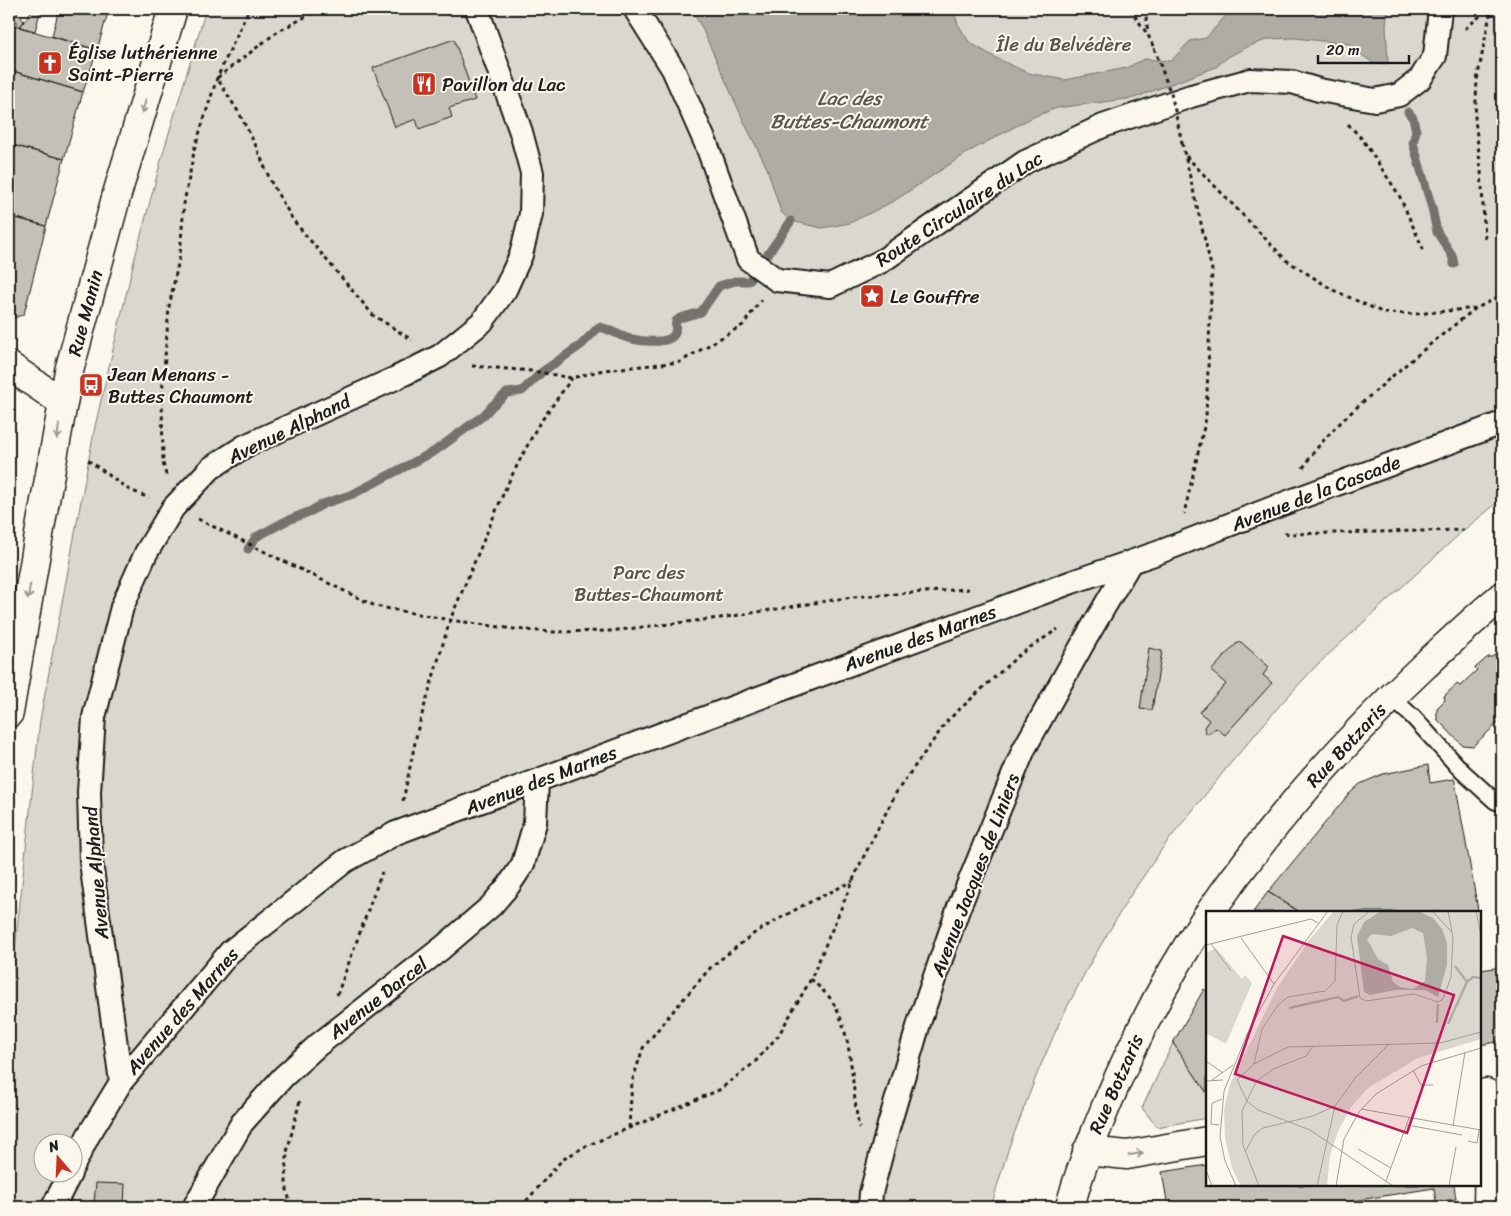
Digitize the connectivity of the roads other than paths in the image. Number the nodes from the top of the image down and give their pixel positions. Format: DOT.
graph roads {
  1 [pos="173,9"];
  2 [pos="477,9"];
  3 [pos="634,9"];
  4 [pos="1440,9"];
  5 [pos="9,366"];
  6 [pos="62,402"];
  7 [pos="1502,423"];
  8 [pos="1130,563"];
  9 [pos="1502,596"];
  10 [pos="1391,697"];
  11 [pos="9,713"];
  12 [pos="537,782"];
  13 [pos="1502,803"];
  14 [pos="1211,911"];
  15 [pos="1206,918"];
  16 [pos="121,1082"];
  17 [pos="1489,1093"];
  18 [pos="1206,1141"];
  19 [pos="82,1148"];
  20 [pos="1496,1149"];
  21 [pos="1087,1151"];
  22 [pos="65,1184"];
  23 [pos="866,1202"];
  24 [pos="54,1207"];
  25 [pos="194,1207"];
  26 [pos="1070,1207"];
  27 [pos="1488,1207"];
  1 -- 6 [label="street, Rue Manin, one-way"];
  2 -- 16 [label="street, Avenue Alphand"];
  3 -- 4 [label="street, Route Circulaire du Lac"];
  5 -- 6 [label="street"];
  6 -- 11 [label="street, Rue Manin, one-way"];
  7 -- 8 [label="street, Avenue de la Cascade"];
  8 -- 12 [label="street, Avenue des Marnes"];
  8 -- 23 [label="street, Avenue Jacques de Liniers"];
  9 -- 10 [label="street, Rue Botzaris"];
  10 -- 13 [label="lane"];
  10 -- 14 [label="street, Rue Botzaris"];
  12 -- 16 [label="street, Avenue des Marnes"];
  12 -- 25 [label="street, Avenue Darcel"];
  15 -- 21 [label="street, Rue Botzaris"];
  16 -- 19 [label="street, Avenue des Marnes"];
  17 -- 20 [label="street"];
  21 -- 18 [label="street, one-way"];
  20 -- 27 [label="street"];
  21 -- 26 [label="street, Rue Botzaris"];
  22 -- 24 [label="street"];
}
